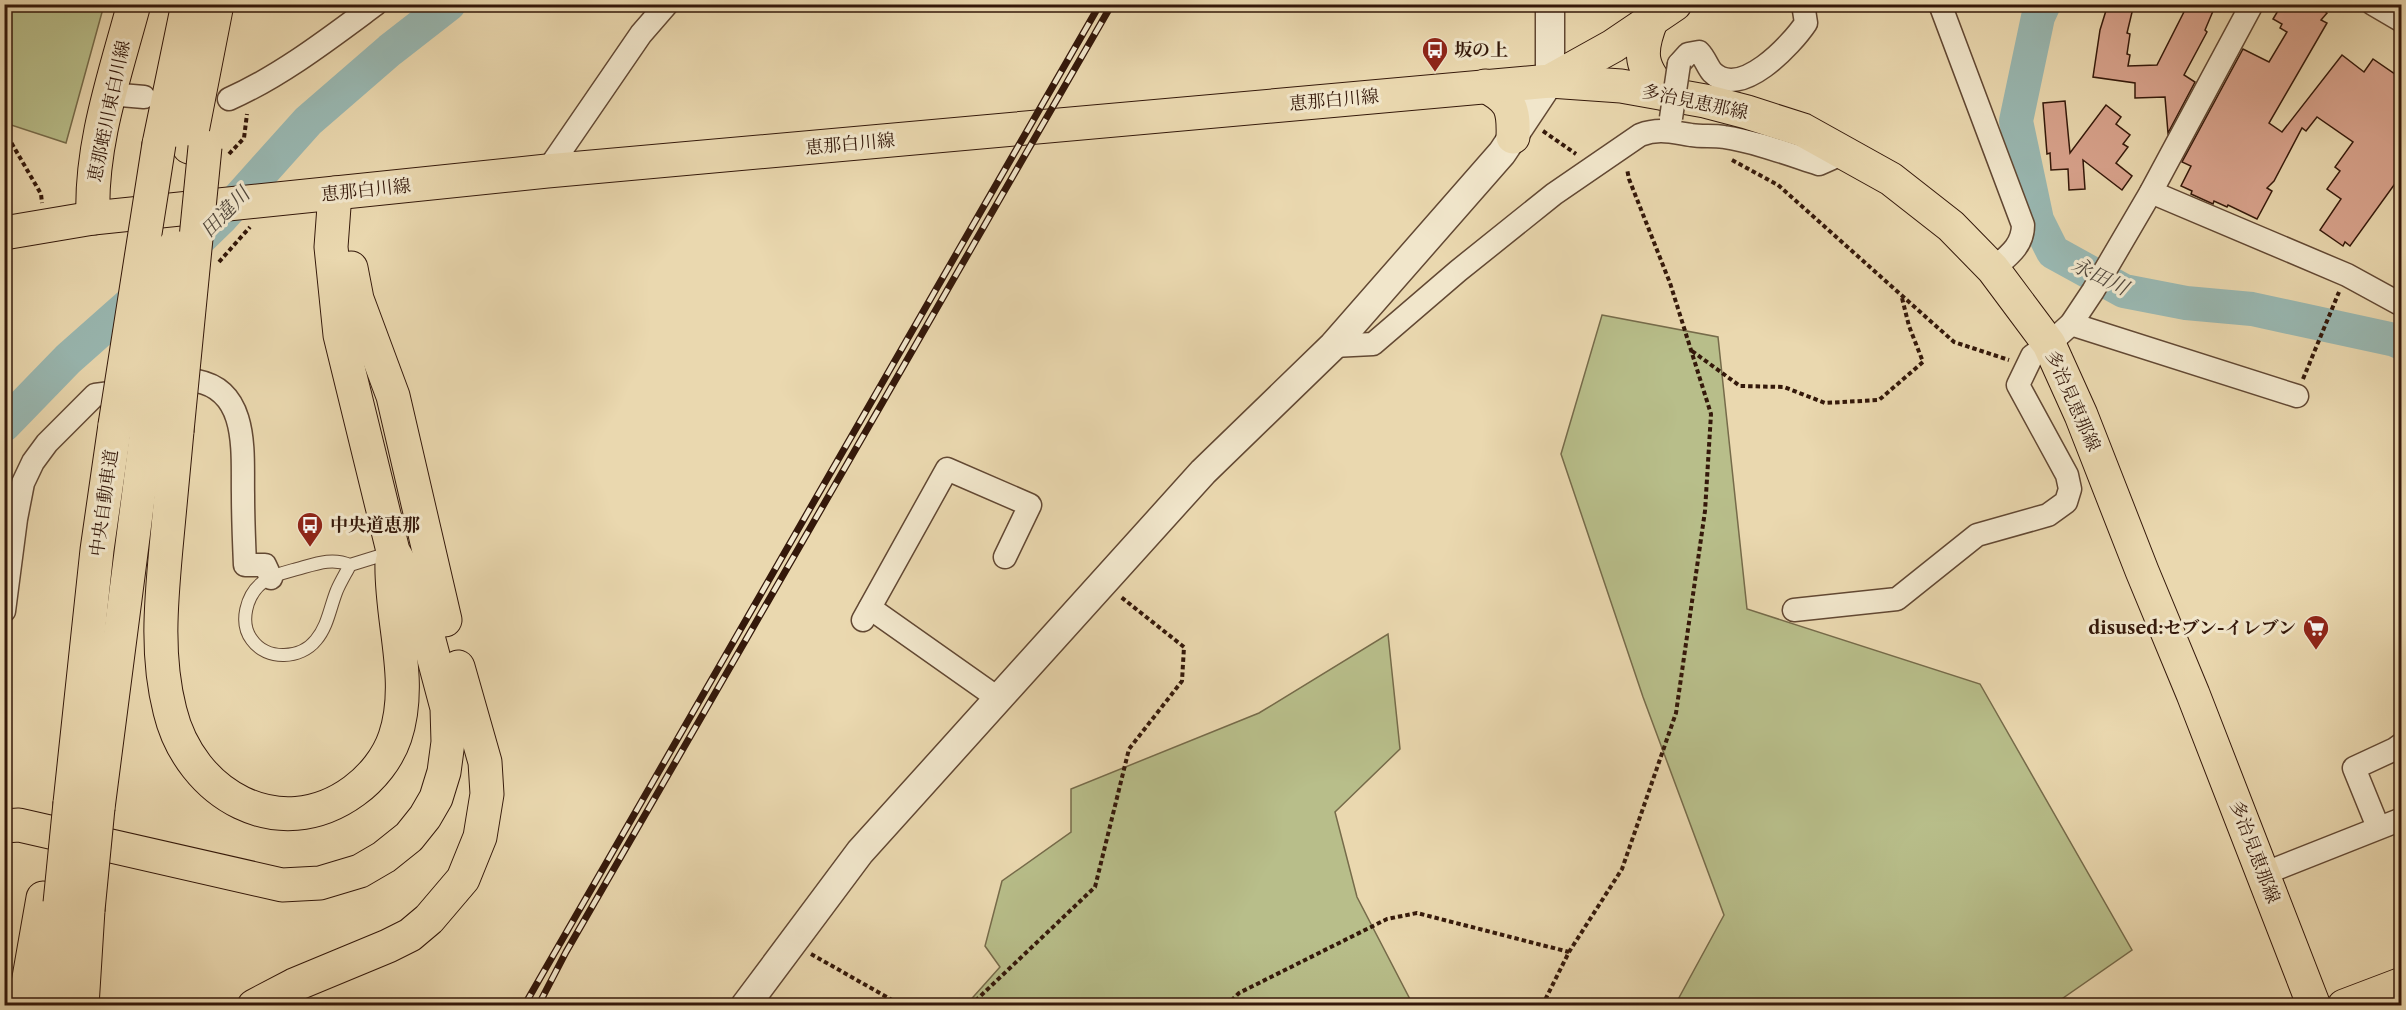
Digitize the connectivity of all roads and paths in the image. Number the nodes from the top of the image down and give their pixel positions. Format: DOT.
graph roads {
  1 [pos="134,4"];
  2 [pos="188,4"];
  3 [pos="217,4"];
  4 [pos="376,4"];
  5 [pos="667,4"];
  6 [pos="1550,4"];
  7 [pos="1803,4"];
  8 [pos="1940,4"];
  9 [pos="2252,4"];
  10 [pos="2373,4"];
  11 [pos="1664,12"];
  12 [pos="2402,21"];
  13 [pos="1550,81"];
  14 [pos="1485,86"];
  15 [pos="109,94"];
  16 [pos="144,97"];
  17 [pos="229,99"];
  18 [pos="1669,114"];
  19 [pos="4,130"];
  20 [pos="1527,133"];
  21 [pos="184,146"];
  22 [pos="1624,146"];
  23 [pos="1576,154"];
  24 [pos="1726,157"];
  25 [pos="547,171"];
  26 [pos="335,192"];
  27 [pos="2151,192"];
  28 [pos="93,218"];
  29 [pos="45,227"];
  30 [pos="4,233"];
  31 [pos="1993,269"];
  32 [pos="1902,297"];
  33 [pos="2334,302"];
  34 [pos="2402,305"];
  35 [pos="2049,345"];
  36 [pos="1334,346"];
  37 [pos="1691,350"];
  38 [pos="2297,396"];
  39 [pos="146,428"];
  40 [pos="393,551"];
  41 [pos="1005,557"];
  42 [pos="350,565"];
  43 [pos="271,578"];
  44 [pos="1103,584"];
  45 [pos="1794,610"];
  46 [pos="4,611"];
  47 [pos="999,699"];
  48 [pos="476,731"];
  49 [pos="2402,744"];
  50 [pos="73,804"];
  51 [pos="2402,819"];
  52 [pos="4,826"];
  53 [pos="2378,827"];
  54 [pos="4,845"];
  55 [pos="2263,874"];
  56 [pos="64,904"];
  57 [pos="792,944"];
  58 [pos="1569,952"];
  59 [pos="2402,984"];
  60 [pos="24,1005"];
  61 [pos="54,1005"];
  62 [pos="82,1005"];
  63 [pos="254,1005"];
  64 [pos="746,1005"];
  65 [pos="896,1005"];
  66 [pos="970,1005"];
  67 [pos="1227,1005"];
  68 [pos="1542,1005"];
  69 [pos="2314,1005"];
  70 [pos="2344,1005"];
  1 -- 15 [label="main road, 恵那蛭川東白川線"];
  2 -- 21 [label="main road, 中央自動車道"];
  3 -- 21 [label="main road"];
  4 -- 17 [label="street"];
  5 -- 25 [label="street"];
  6 -- 13 [label="street"];
  7 -- 18 [label="street, bridge"];
  8 -- 31 [label="street"];
  9 -- 27 [label="street"];
  10 -- 12 [label="street"];
  11 -- 13 [label="main road, 恵那白川線"];
  11 -- 18 [label="main road"];
  13 -- 14 [label="main road, 恵那白川線"];
  13 -- 18 [label="main road, 多治見恵那線"];
  13 -- 20 [label="street"];
  14 -- 20 [label="main road"];
  14 -- 25 [label="main road, 恵那白川線"];
  15 -- 16 [label="street"];
  15 -- 28 [label="main road, 恵那蛭川東白川線"];
  18 -- 22 [label="street"];
  18 -- 31 [label="main road, 多治見恵那線"];
  19 -- 29 [label="path"];
  20 -- 23 [label="path"];
  20 -- 36 [label="street"];
  21 -- 39 [label="main road, 中央自動車道, bridge"];
  21 -- 39 [label="main road, bridge"];
  22 -- 36 [label="street"];
  22 -- 37 [label="path"];
  24 -- 32 [label="path"];
  25 -- 26 [label="main road, 恵那白川線"];
  26 -- 28 [label="main road, 恵那白川線"];
  26 -- 40 [label="main road"];
  26 -- 48 [label="main road"];
  27 -- 34 [label="street"];
  27 -- 35 [label="street"];
  28 -- 29 [label="main road, 恵那白川線"];
  29 -- 30 [label="main road, 恵那白川線"];
  31 -- 35 [label="main road, 多治見恵那線"];
  32 -- 35 [label="path"];
  32 -- 37 [label="path"];
  33 -- 38 [label="path"];
  35 -- 38 [label="street"];
  35 -- 45 [label="street"];
  35 -- 55 [label="main road, 多治見恵那線"];
  36 -- 44 [label="street"];
  37 -- 58 [label="path"];
  39 -- 40 [label="main road"];
  39 -- 50 [label="main road, 中央自動車道"];
  39 -- 50 [label="main road, 中央自動車道"];
  40 -- 42 [label="lane"];
  40 -- 52 [label="main road"];
  41 -- 47 [label="street"];
  42 -- 43 [label="lane"];
  42 -- 43 [label="lane"];
  43 -- 46 [label="street"];
  44 -- 47 [label="street"];
  44 -- 66 [label="path"];
  47 -- 57 [label="street"];
  48 -- 54 [label="main road"];
  48 -- 63 [label="main road"];
  49 -- 53 [label="street"];
  50 -- 56 [label="main road, 中央自動車道, bridge"];
  51 -- 53 [label="street"];
  53 -- 55 [label="street"];
  55 -- 69 [label="main road, 多治見恵那線"];
  56 -- 60 [label="main road"];
  56 -- 61 [label="main road, 中央自動車道"];
  56 -- 62 [label="main road, 中央自動車道"];
  57 -- 64 [label="street"];
  57 -- 65 [label="path"];
  58 -- 67 [label="path"];
  58 -- 68 [label="path"];
  59 -- 70 [label="main road"];
}
